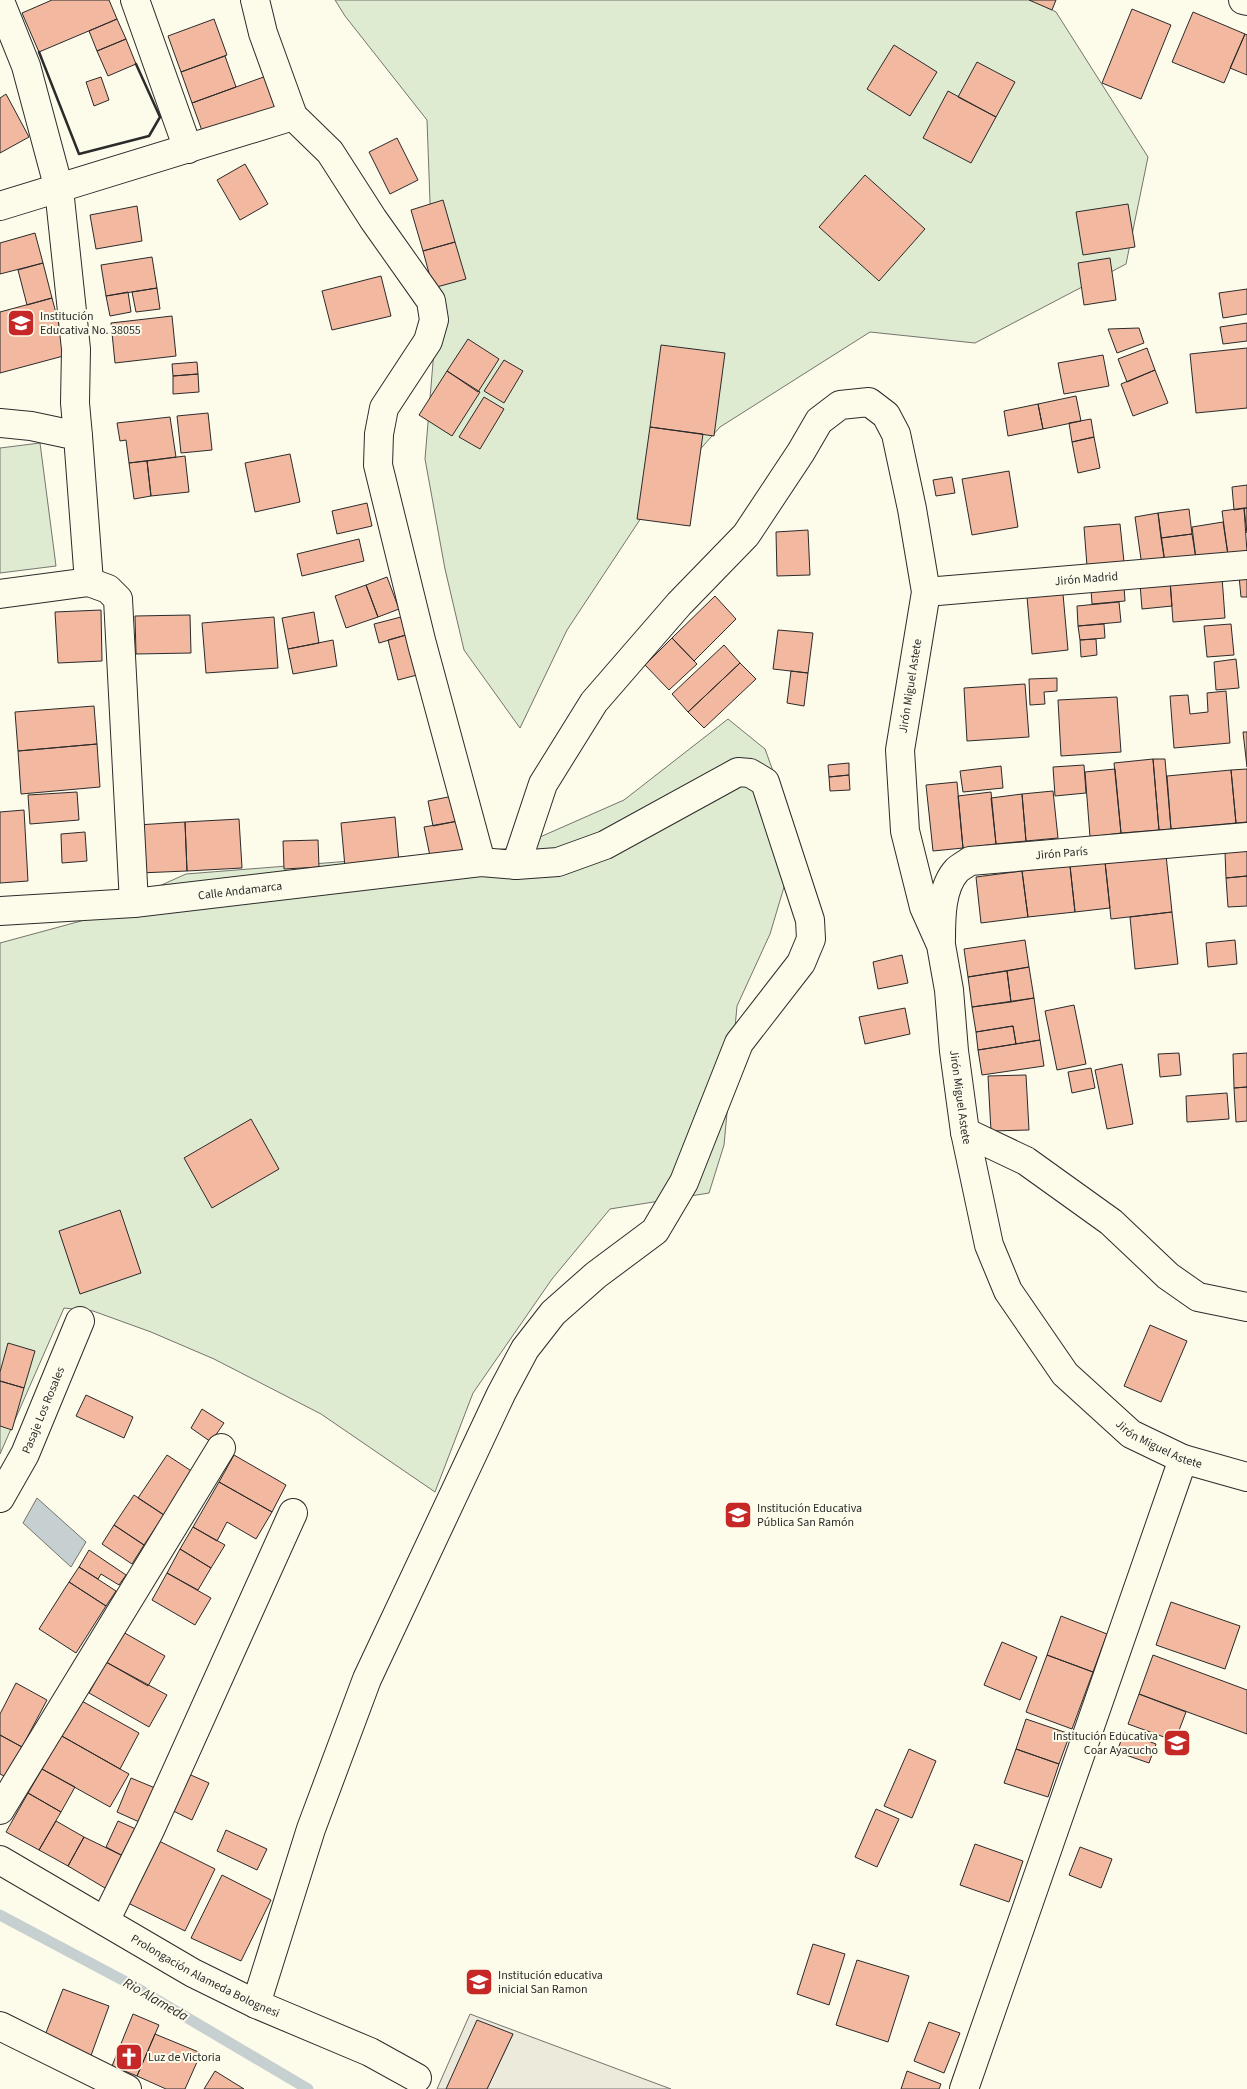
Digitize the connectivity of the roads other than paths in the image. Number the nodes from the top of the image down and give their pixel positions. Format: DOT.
graph roads {
  1 [pos="135,0"];
  2 [pos="255,0"];
  3 [pos="1243,0"];
  4 [pos="0,1"];
  5 [pos="1247,1"];
  6 [pos="293,116"];
  7 [pos="188,149"];
  8 [pos="59,190"];
  9 [pos="0,206"];
  10 [pos="0,220"];
  11 [pos="0,423"];
  12 [pos="78,436"];
  13 [pos="1247,565"];
  14 [pos="89,582"];
  15 [pos="926,592"];
  16 [pos="0,594"];
  17 [pos="1247,837"];
  18 [pos="481,862"];
  19 [pos="516,865"];
  20 [pos="134,904"];
  21 [pos="0,911"];
  22 [pos="941,946"];
  23 [pos="965,1132"];
  24 [pos="1247,1307"];
  25 [pos="80,1321"];
  26 [pos="221,1448"];
  27 [pos="1183,1459"];
  28 [pos="1247,1477"];
  29 [pos="0,1498"];
  30 [pos="293,1513"];
  31 [pos="0,1810"];
  32 [pos="0,1860"];
  33 [pos="105,1921"];
  34 [pos="256,2004"];
  35 [pos="0,2026"];
  36 [pos="417,2078"];
  37 [pos="127,2089"];
  38 [pos="964,2089"];
  1 -- 7 [label="street"];
  2 -- 6 [label="street"];
  3 -- 5 [label="street"];
  4 -- 8 [label="street"];
  6 -- 7 [label="street"];
  6 -- 18 [label="street"];
  7 -- 8 [label="street"];
  8 -- 9 [label="street"];
  8 -- 10 [label="street"];
  8 -- 12 [label="street"];
  11 -- 12 [label="street"];
  12 -- 14 [label="street"];
  13 -- 15 [label="street, Jirón Madrid"];
  14 -- 16 [label="street"];
  14 -- 20 [label="street"];
  15 -- 19 [label="street, Jirón Miguel Astete"];
  15 -- 22 [label="street, Jirón Miguel Astete"];
  17 -- 22 [label="street, Jirón París"];
  18 -- 19 [label="street"];
  18 -- 20 [label="street, Calle Andamarca"];
  19 -- 34 [label="street"];
  20 -- 21 [label="street, Calle Andamarca"];
  22 -- 23 [label="street, Jirón Miguel Astete"];
  23 -- 24 [label="street"];
  23 -- 27 [label="street, Jirón Miguel Astete"];
  25 -- 29 [label="street, Pasaje Los Rosales"];
  26 -- 31 [label="street"];
  27 -- 28 [label="street, Jirón Miguel Astete"];
  27 -- 38 [label="street"];
  30 -- 33 [label="street"];
  32 -- 33 [label="street, Prolongación Alameda Bolognesi"];
  33 -- 34 [label="street, Prolongación Alameda Bolognesi"];
  34 -- 36 [label="street, Prolongación Alameda Bolognesi"];
  35 -- 37 [label="street"];
}
